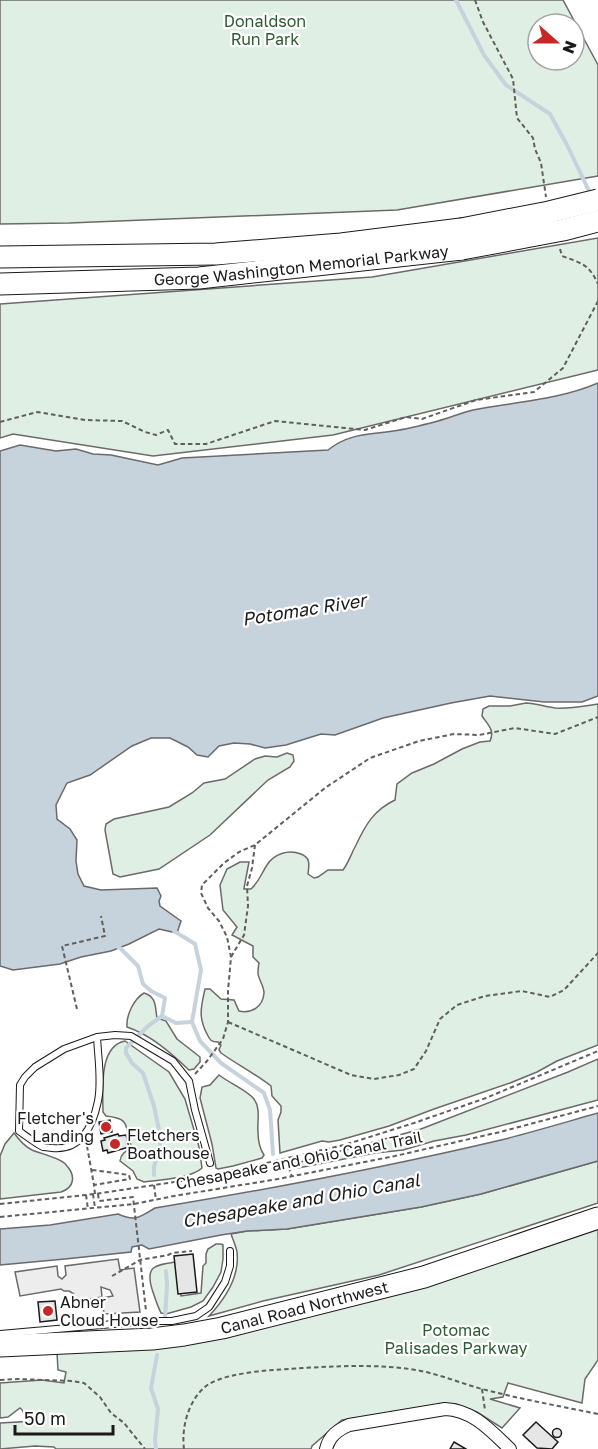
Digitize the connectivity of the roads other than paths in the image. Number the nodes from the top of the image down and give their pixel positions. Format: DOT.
graph roads {
  1 [pos="598,200"];
  2 [pos="598,221"];
  3 [pos="461,239"];
  4 [pos="0,257"];
  5 [pos="0,284"];
  6 [pos="97,1037"];
  7 [pos="210,1163"];
  8 [pos="598,1218"];
  9 [pos="230,1251"];
  10 [pos="0,1334"];
  11 [pos="0,1346"];
  12 [pos="326,1449"];
  13 [pos="510,1449"];
  1 -- 3 [label="highway, George Washington Memorial Parkway, bridge"];
  2 -- 3 [label="highway, George Washington Memorial Parkway, bridge"];
  3 -- 4 [label="highway, George Washington Memorial Parkway"];
  3 -- 5 [label="highway, George Washington Memorial Parkway"];
  6 -- 6 [label="lane"];
  6 -- 7 [label="lane"];
  8 -- 11 [label="highway, Canal Road Northwest"];
  9 -- 10 [label="lane"];
  12 -- 13 [label="street"];
}
